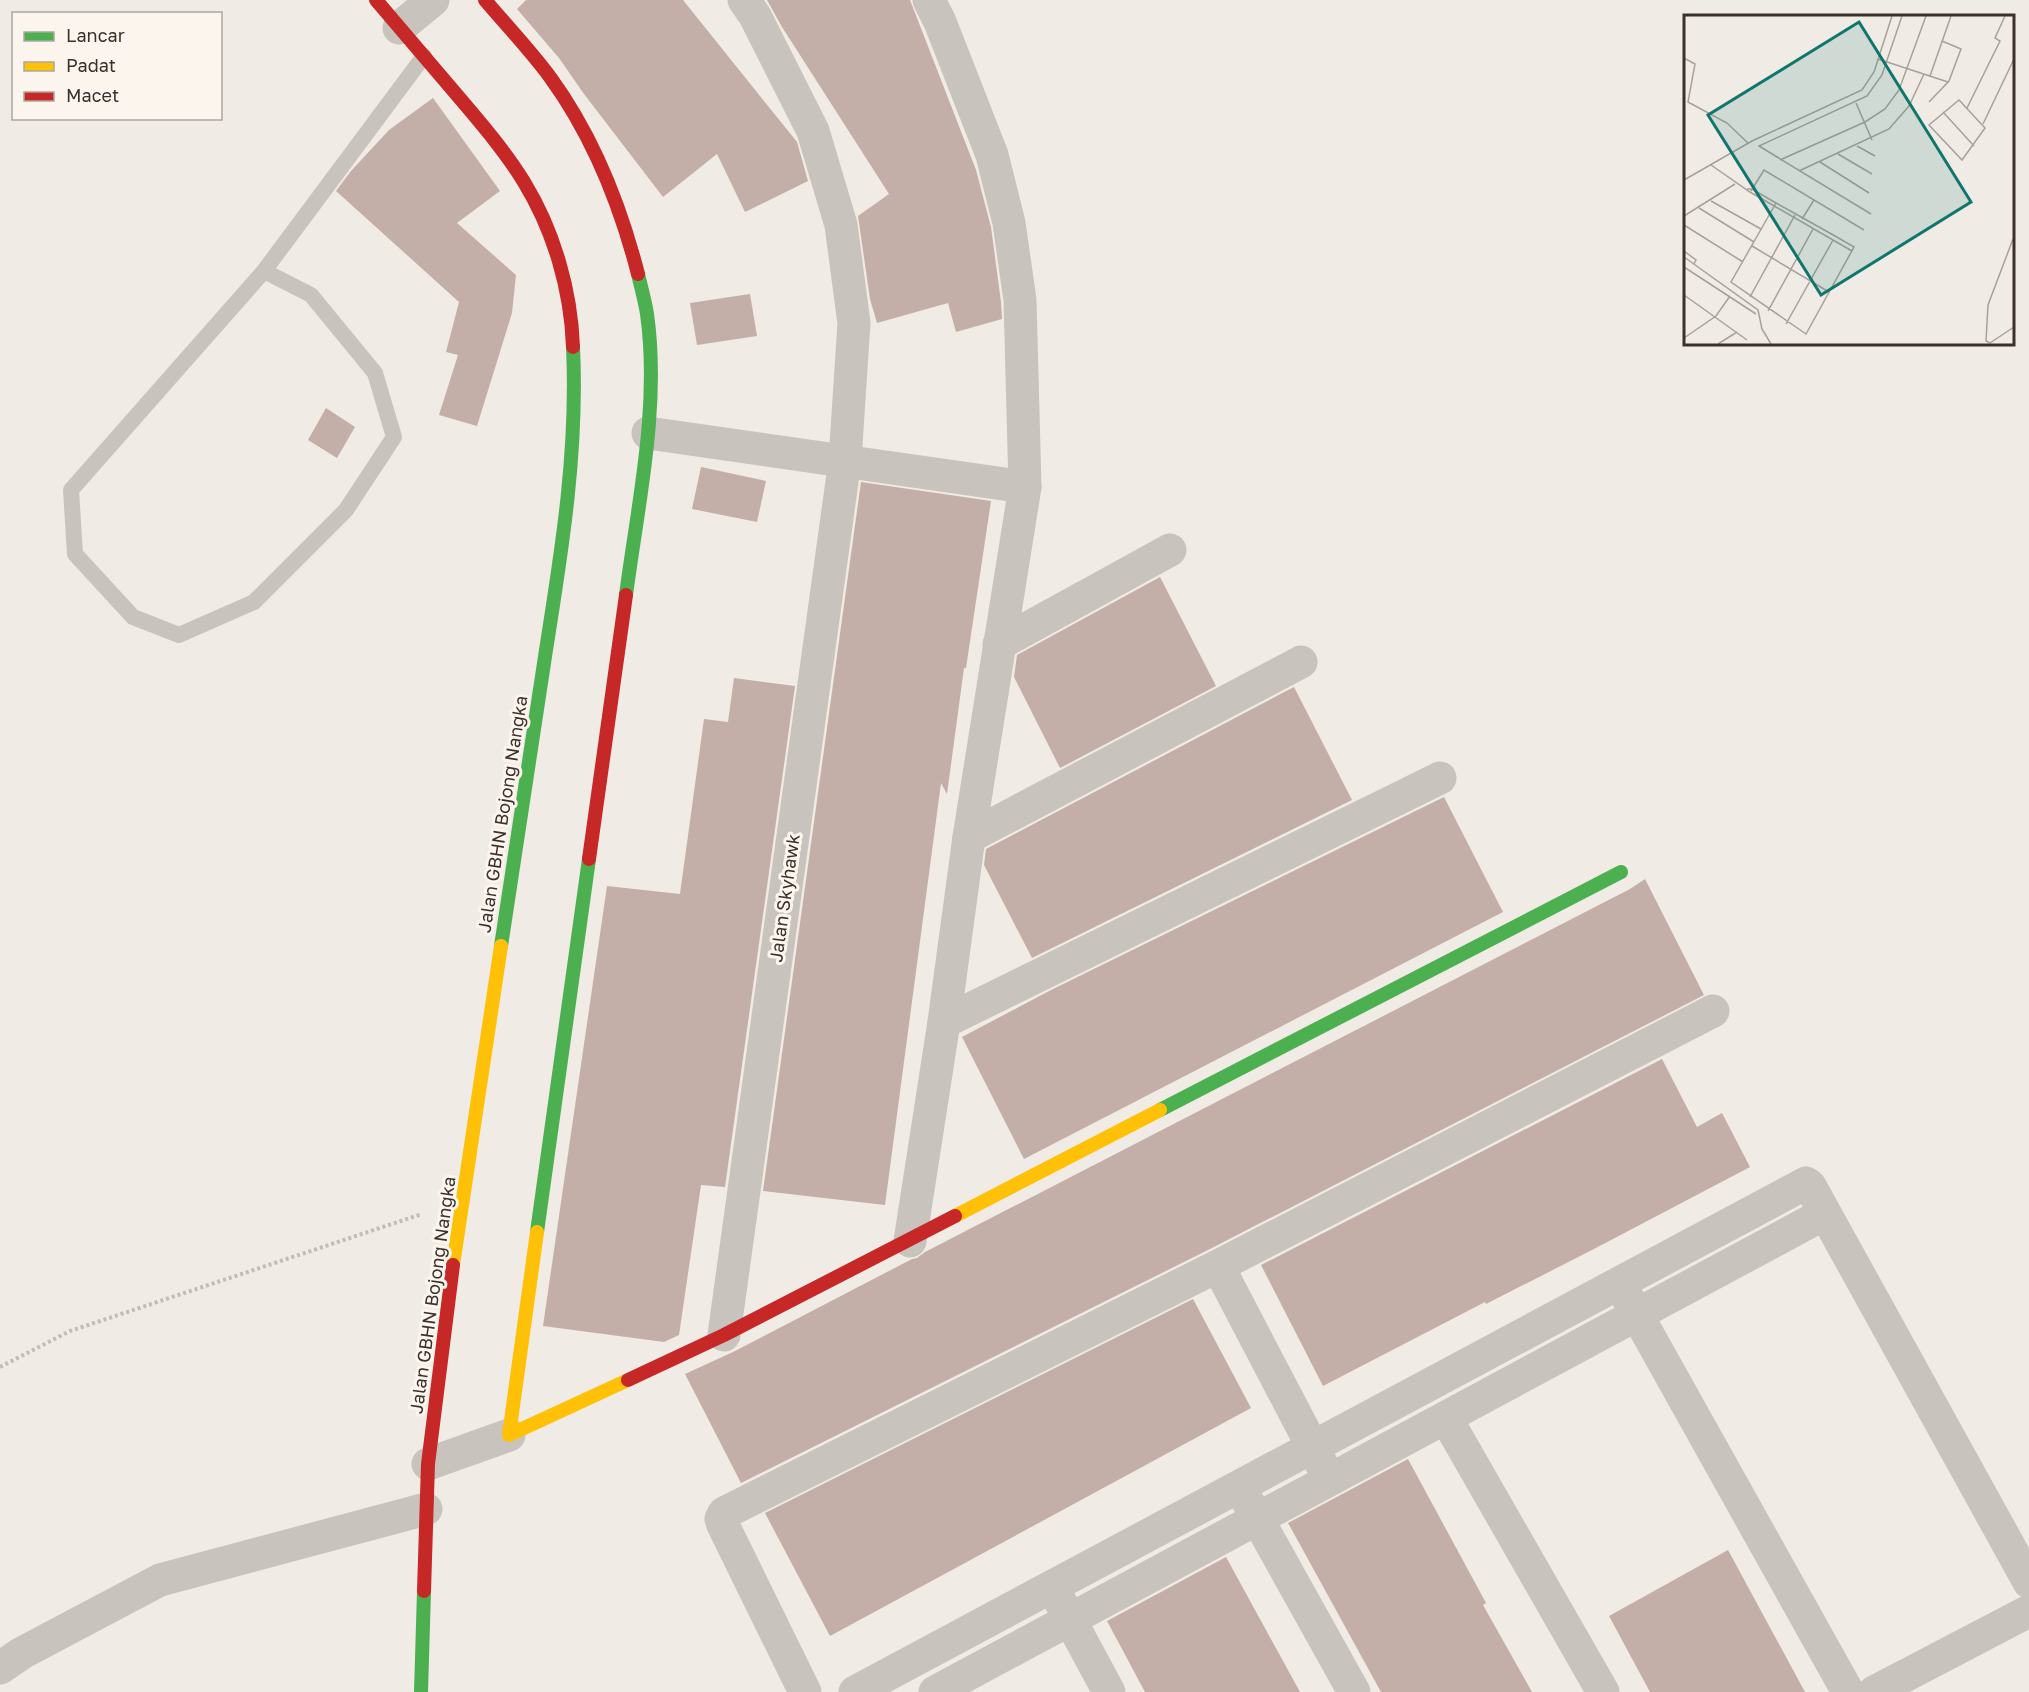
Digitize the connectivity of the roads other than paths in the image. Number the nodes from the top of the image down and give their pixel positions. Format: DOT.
graph roads {
  1 [pos="375,0"];
  2 [pos="433,0"];
  3 [pos="485,0"];
  4 [pos="744,0"];
  5 [pos="929,0"];
  6 [pos="399,28"];
  7 [pos="424,56"];
  8 [pos="264,271"];
  9 [pos="648,433"];
  10 [pos="845,460"];
  11 [pos="1025,487"];
  12 [pos="1170,550"];
  13 [pos="999,644"];
  14 [pos="1301,662"];
  15 [pos="1440,778"];
  16 [pos="969,837"];
  17 [pos="1621,873"];
  18 [pos="1713,1011"];
  19 [pos="944,1022"];
  20 [pos="1824,1214"];
  21 [pos="910,1241"];
  22 [pos="1218,1266"];
  23 [pos="1619,1282"];
  24 [pos="1637,1315"];
  25 [pos="723,1335"];
  26 [pos="1446,1418"];
  27 [pos="509,1435"];
  28 [pos="1312,1447"];
  29 [pos="428,1464"];
  30 [pos="1330,1480"];
  31 [pos="1239,1486"];
  32 [pos="426,1509"];
  33 [pos="1257,1518"];
  34 [pos="2029,1582"];
  35 [pos="1052,1586"];
  36 [pos="2029,1611"];
  37 [pos="1069,1620"];
  38 [pos="0,1668"];
  39 [pos="421,1692"];
  40 [pos="805,1692"];
  41 [pos="855,1692"];
  42 [pos="935,1692"];
  43 [pos="1109,1692"];
  44 [pos="1354,1692"];
  45 [pos="1603,1692"];
  46 [pos="1848,1692"];
  47 [pos="1874,1692"];
  1 -- 6 [label="street, Jalan GBHN Bojong Nangka"];
  2 -- 6 [label="street"];
  3 -- 9 [label="street"];
  4 -- 10 [label="street, Jalan Skyhawk"];
  5 -- 11 [label="street"];
  6 -- 7 [label="street, Jalan GBHN Bojong Nangka"];
  7 -- 8 [label="lane"];
  7 -- 29 [label="street, Jalan GBHN Bojong Nangka"];
  8 -- 8 [label="lane"];
  9 -- 10 [label="street"];
  9 -- 27 [label="street"];
  10 -- 11 [label="street"];
  10 -- 25 [label="street, Jalan Skyhawk"];
  11 -- 13 [label="street"];
  12 -- 13 [label="street"];
  13 -- 16 [label="street"];
  14 -- 16 [label="street"];
  15 -- 19 [label="street"];
  16 -- 19 [label="street"];
  17 -- 21 [label="street"];
  18 -- 22 [label="street"];
  19 -- 21 [label="street"];
  20 -- 23 [label="street"];
  20 -- 24 [label="street"];
  20 -- 34 [label="street"];
  21 -- 25 [label="street"];
  22 -- 28 [label="street"];
  22 -- 40 [label="street"];
  23 -- 24 [label="street"];
  23 -- 28 [label="street"];
  24 -- 26 [label="street"];
  24 -- 46 [label="street"];
  25 -- 27 [label="street"];
  26 -- 30 [label="street"];
  26 -- 45 [label="street"];
  27 -- 29 [label="street"];
  28 -- 30 [label="street"];
  28 -- 31 [label="street"];
  29 -- 32 [label="street, Jalan GBHN Bojong Nangka"];
  30 -- 33 [label="street"];
  31 -- 33 [label="street"];
  31 -- 35 [label="street"];
  32 -- 38 [label="street"];
  32 -- 39 [label="street, Jalan GBHN Bojong Nangka"];
  33 -- 37 [label="street"];
  33 -- 44 [label="street"];
  35 -- 37 [label="street"];
  35 -- 41 [label="street"];
  36 -- 47 [label="street"];
  37 -- 42 [label="street"];
  37 -- 43 [label="street"];
}
